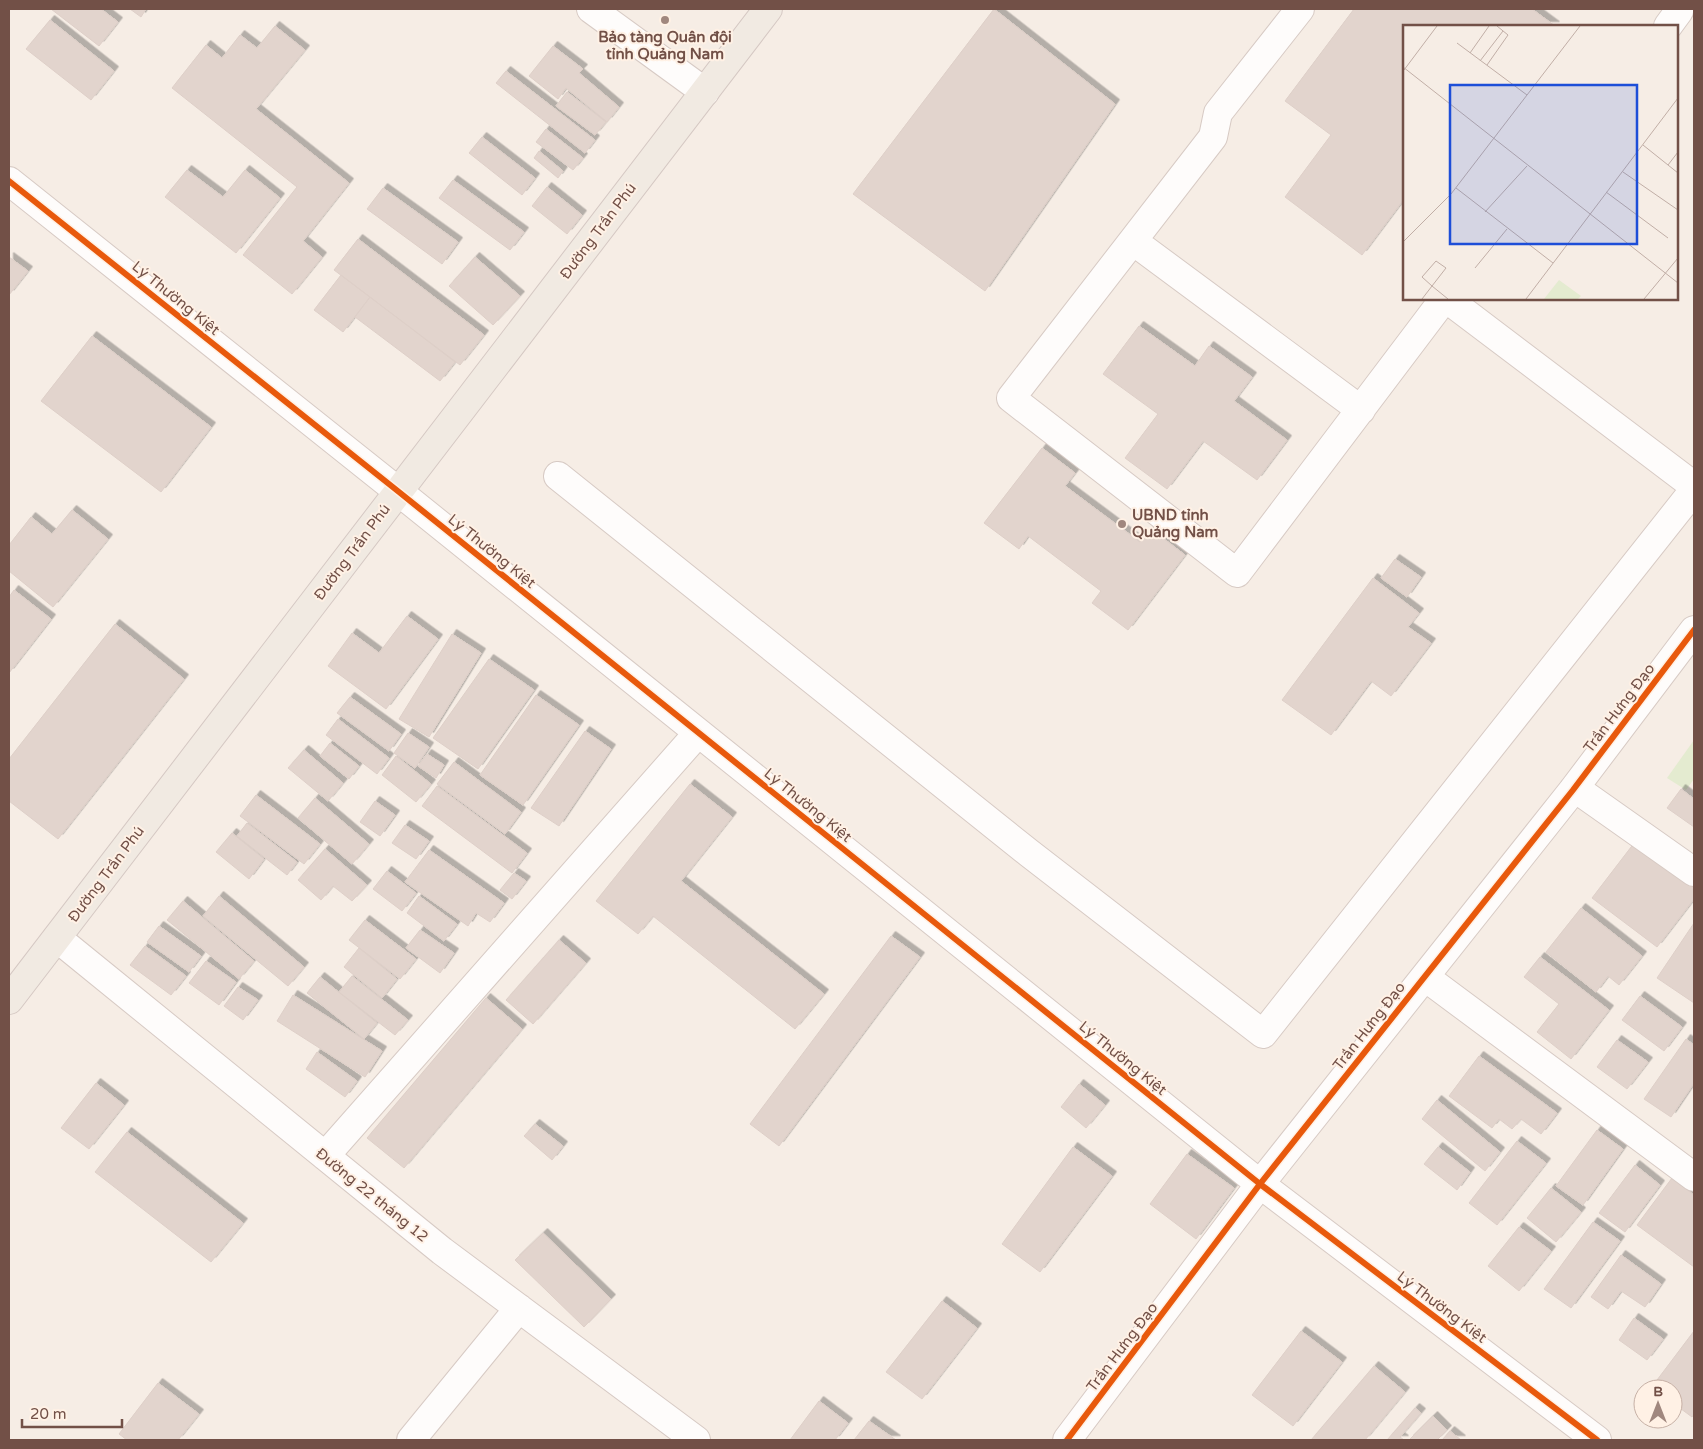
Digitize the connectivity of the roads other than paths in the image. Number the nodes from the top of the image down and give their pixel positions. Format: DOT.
graph roads {
  1 [pos="591,9"];
  2 [pos="768,9"];
  3 [pos="1300,9"];
  4 [pos="1678,9"];
  5 [pos="1669,25"];
  6 [pos="705,92"];
  7 [pos="9,182"];
  8 [pos="1134,240"];
  9 [pos="1445,300"];
  10 [pos="1447,300"];
  11 [pos="1361,410"];
  12 [pos="558,476"];
  13 [pos="1694,486"];
  14 [pos="1694,490"];
  15 [pos="398,492"];
  16 [pos="1694,630"];
  17 [pos="698,733"];
  18 [pos="1572,790"];
  19 [pos="1694,872"];
  20 [pos="57,938"];
  21 [pos="1425,977"];
  22 [pos="9,1000"];
  23 [pos="324,1156"];
  24 [pos="1694,1177"];
  25 [pos="1260,1184"];
  26 [pos="519,1308"];
  27 [pos="411,1440"];
  28 [pos="696,1440"];
  29 [pos="1067,1440"];
  30 [pos="1597,1440"];
  1 -- 6 [label="street"];
  2 -- 6 [label="main road, Đường Trần Phú"];
  3 -- 8 [label="street"];
  4 -- 5 [label="street"];
  6 -- 15 [label="main road, Đường Trần Phú"];
  7 -- 15 [label="street, Lý Thường Kiệt"];
  8 -- 11 [label="street"];
  8 -- 11 [label="street"];
  9 -- 11 [label="street"];
  10 -- 13 [label="street"];
  12 -- 14 [label="street"];
  15 -- 17 [label="street, Lý Thường Kiệt"];
  15 -- 20 [label="main road, Đường Trần Phú"];
  16 -- 18 [label="street, Trần Hưng Đạo"];
  17 -- 23 [label="street"];
  17 -- 25 [label="street, Lý Thường Kiệt"];
  18 -- 19 [label="street"];
  18 -- 21 [label="street, Trần Hưng Đạo"];
  20 -- 22 [label="main road, Đường Trần Phú"];
  20 -- 23 [label="street, Đường 22 tháng 12"];
  21 -- 24 [label="street"];
  21 -- 25 [label="street, Trần Hưng Đạo"];
  23 -- 26 [label="street, Đường 22 tháng 12"];
  25 -- 29 [label="street, Trần Hưng Đạo"];
  25 -- 30 [label="street, Lý Thường Kiệt"];
  26 -- 27 [label="street"];
  26 -- 28 [label="street, Đường 22 tháng 12"];
}
